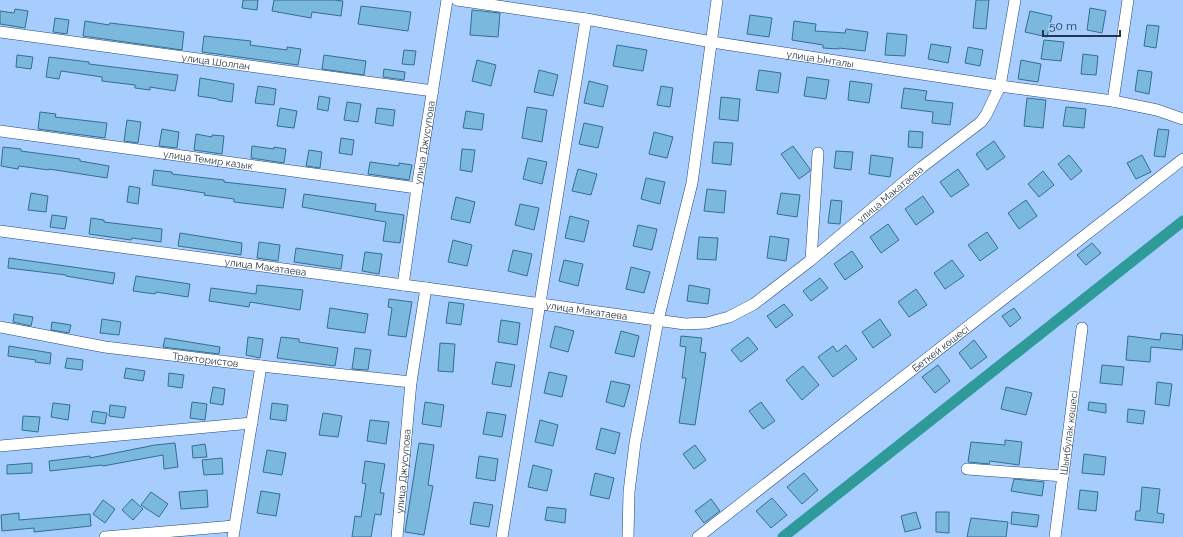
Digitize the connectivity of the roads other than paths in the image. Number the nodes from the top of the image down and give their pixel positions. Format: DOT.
graph roads {
  1 [pos="447,0"];
  2 [pos="457,0"];
  3 [pos="717,0"];
  4 [pos="1015,0"];
  5 [pos="1128,0"];
  6 [pos="586,19"];
  7 [pos="0,32"];
  8 [pos="712,42"];
  9 [pos="1000,86"];
  10 [pos="433,91"];
  11 [pos="1113,101"];
  12 [pos="1183,119"];
  13 [pos="0,131"];
  14 [pos="818,153"];
  15 [pos="1183,159"];
  16 [pos="417,188"];
  17 [pos="0,231"];
  18 [pos="811,260"];
  19 [pos="402,285"];
  20 [pos="426,288"];
  21 [pos="539,304"];
  22 [pos="658,320"];
  23 [pos="0,327"];
  24 [pos="1082,328"];
  25 [pos="261,366"];
  26 [pos="411,382"];
  27 [pos="252,423"];
  28 [pos="0,446"];
  29 [pos="966,468"];
  30 [pos="1063,476"];
  31 [pos="234,532"];
  32 [pos="105,537"];
  33 [pos="397,537"];
  34 [pos="502,537"];
  35 [pos="628,537"];
  36 [pos="698,537"];
  37 [pos="1055,537"];
  1 -- 10 [label="street, улица Джусупова"];
  2 -- 6 [label="street, улица Ынталы"];
  3 -- 8 [label="street"];
  4 -- 9 [label="street, улица Макатаева"];
  5 -- 11 [label="street"];
  6 -- 8 [label="street, улица Ынталы"];
  6 -- 21 [label="street"];
  7 -- 10 [label="street, улица Шолпан"];
  8 -- 9 [label="street, улица Ынталы"];
  8 -- 22 [label="street"];
  9 -- 11 [label="street, улица Ынталы"];
  9 -- 18 [label="street, улица Макатаева"];
  10 -- 16 [label="street, улица Джусупова"];
  11 -- 12 [label="street, улица Ынталы"];
  13 -- 16 [label="street, улица Темир казык"];
  14 -- 18 [label="street"];
  15 -- 36 [label="street, Беткей көшесі"];
  16 -- 19 [label="street, улица Джусупова"];
  17 -- 19 [label="street, улица Макатаева"];
  18 -- 22 [label="street, улица Макатаева"];
  19 -- 20 [label="street, улица Макатаева"];
  20 -- 21 [label="street, улица Макатаева"];
  20 -- 26 [label="street, улица Джусупова"];
  21 -- 22 [label="street, улица Макатаева"];
  21 -- 34 [label="street"];
  22 -- 35 [label="street"];
  23 -- 25 [label="street, Трактористов"];
  24 -- 30 [label="street, Шыңбулак көшесі"];
  25 -- 26 [label="street, Трактористов"];
  25 -- 27 [label="street"];
  26 -- 33 [label="street, улица Джусупова"];
  27 -- 28 [label="street"];
  27 -- 31 [label="street"];
  29 -- 30 [label="street"];
  30 -- 37 [label="street, Шыңбулак көшесі"];
  31 -- 32 [label="street"];
}
